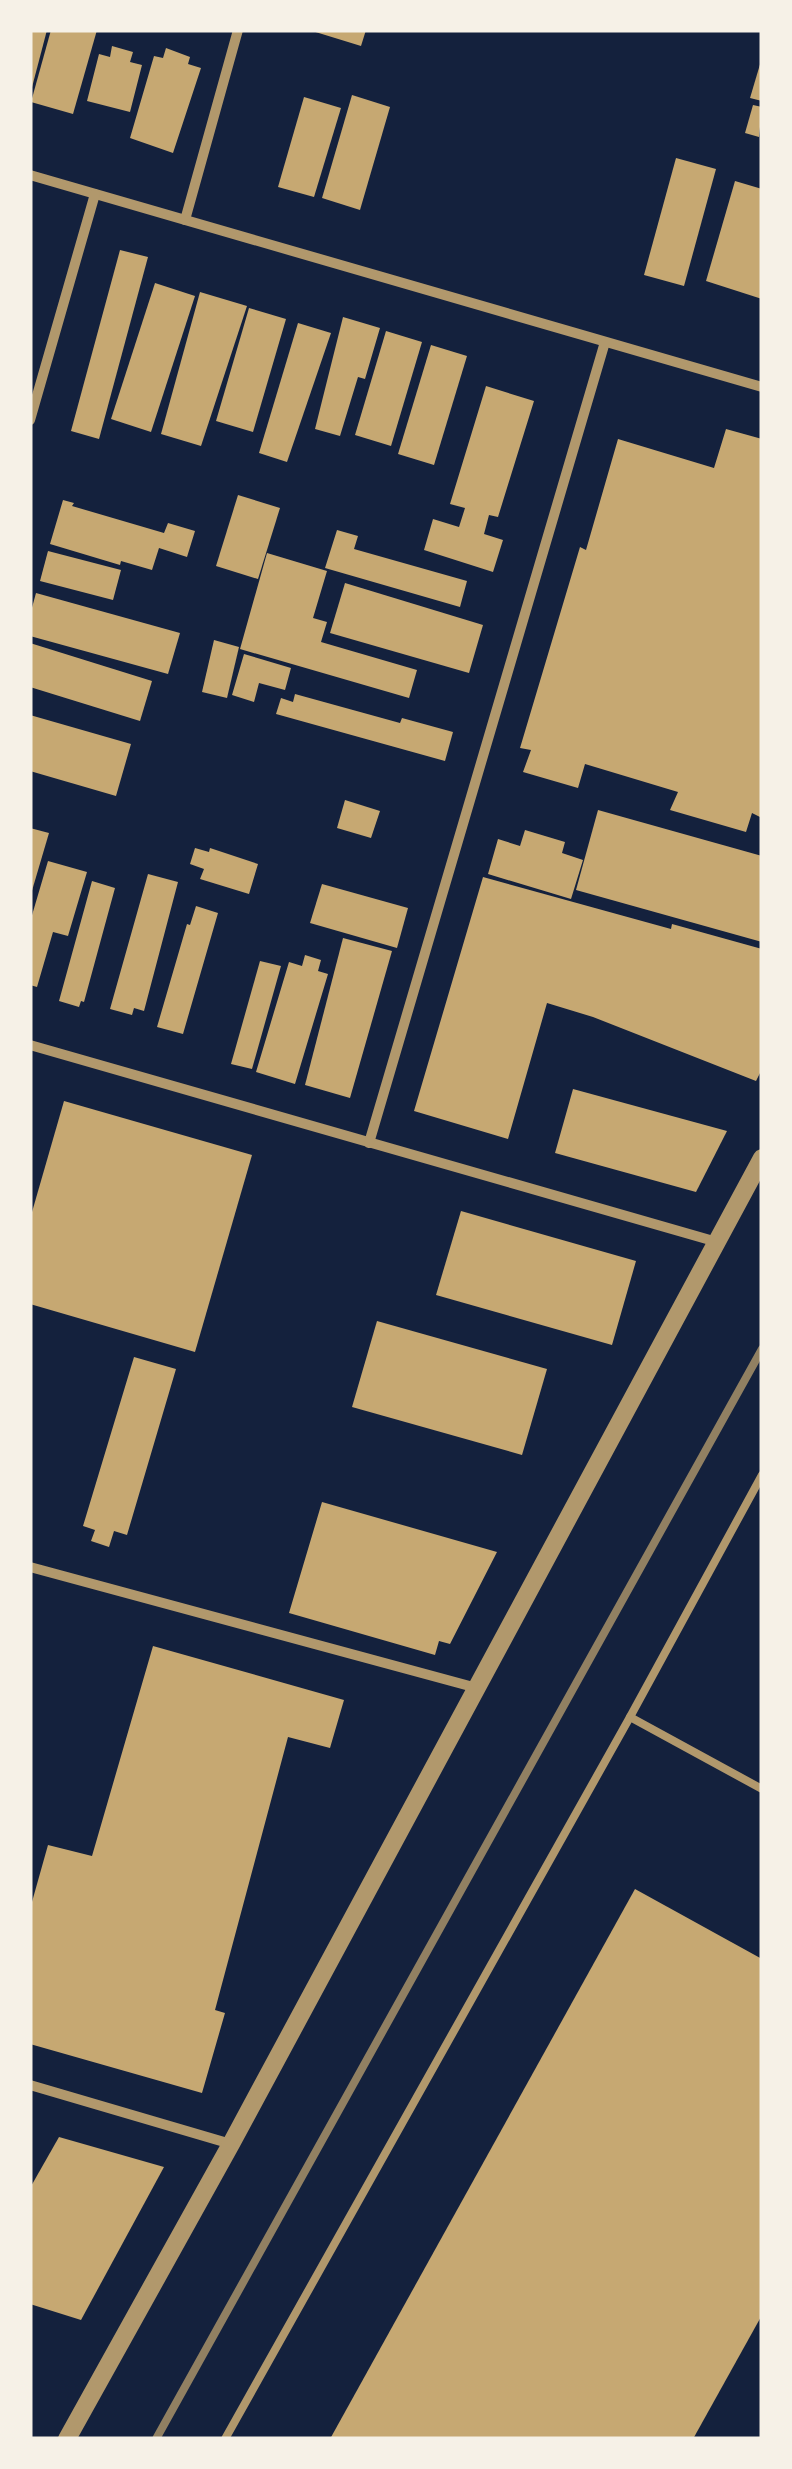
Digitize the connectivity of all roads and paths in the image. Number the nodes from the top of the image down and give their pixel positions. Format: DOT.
graph roads {
  1 [pos="238,30"];
  2 [pos="30,175"];
  3 [pos="96,194"];
  4 [pos="185,220"];
  5 [pos="605,342"];
  6 [pos="762,387"];
  7 [pos="30,420"];
  8 [pos="30,1045"];
  9 [pos="369,1143"];
  10 [pos="762,1158"];
  11 [pos="717,1242"];
  12 [pos="762,1474"];
  13 [pos="30,1566"];
  14 [pos="477,1688"];
  15 [pos="630,1717"];
  16 [pos="762,1789"];
  17 [pos="30,2086"];
  18 [pos="231,2144"];
  19 [pos="68,2439"];
  20 [pos="224,2439"];
  1 -- 4 [label="street"];
  2 -- 3 [label="street"];
  3 -- 4 [label="street"];
  3 -- 7 [label="street"];
  4 -- 5 [label="street"];
  5 -- 6 [label="street"];
  5 -- 9 [label="street"];
  8 -- 9 [label="street"];
  9 -- 11 [label="street"];
  10 -- 11 [label="street"];
  11 -- 14 [label="street"];
  12 -- 15 [label="lane"];
  13 -- 14 [label="street"];
  14 -- 18 [label="street"];
  15 -- 16 [label="lane"];
  15 -- 20 [label="lane"];
  17 -- 18 [label="street"];
  18 -- 19 [label="street"];
}
